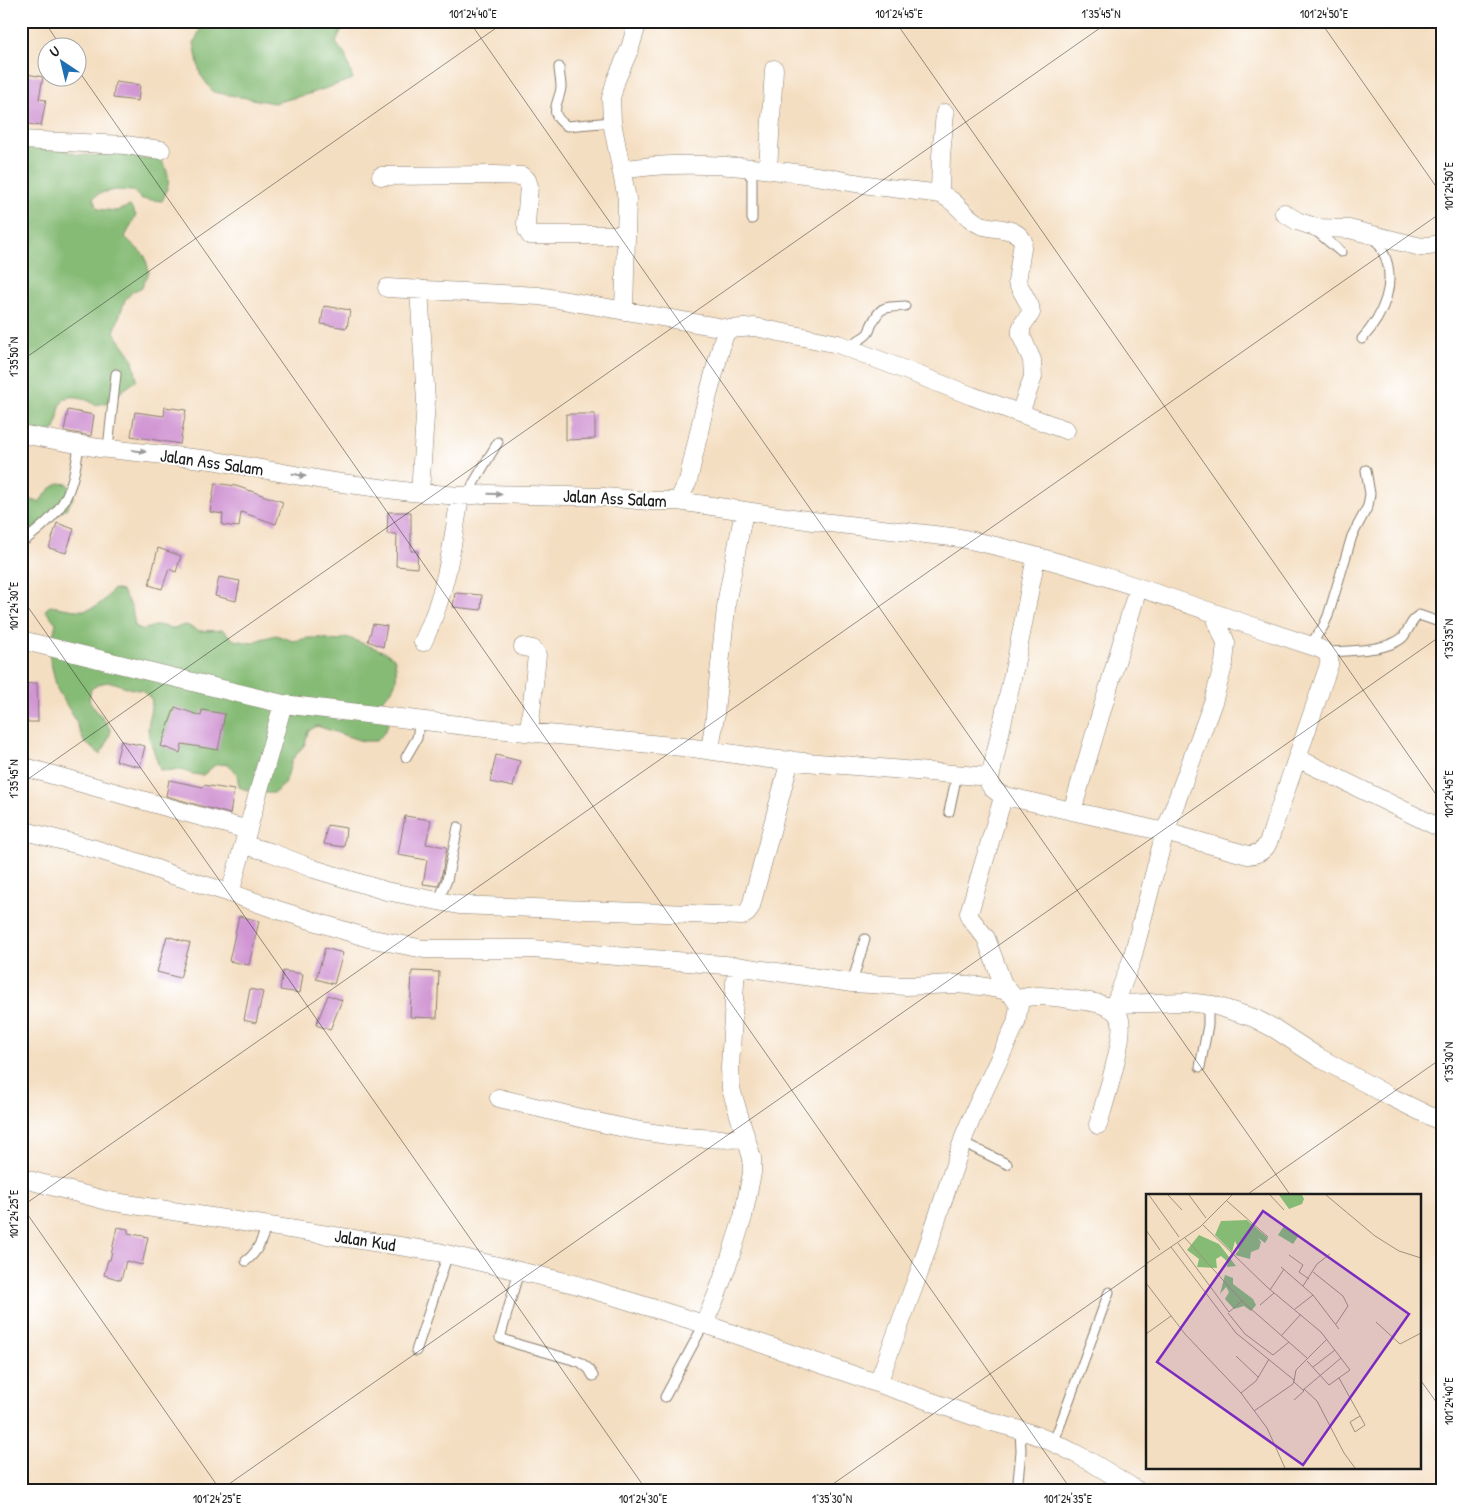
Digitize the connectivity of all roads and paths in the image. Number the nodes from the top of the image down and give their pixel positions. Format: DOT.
graph roads {
  1 [pos="638,21"];
  2 [pos="559,67"];
  3 [pos="774,69"];
  4 [pos="945,113"];
  5 [pos="612,122"];
  6 [pos="21,140"];
  7 [pos="162,150"];
  8 [pos="745,168"];
  9 [pos="768,169"];
  10 [pos="621,170"];
  11 [pos="381,176"];
  12 [pos="940,194"];
  13 [pos="1284,213"];
  14 [pos="752,218"];
  15 [pos="1309,225"];
  16 [pos="625,236"];
  17 [pos="1372,236"];
  18 [pos="1442,244"];
  19 [pos="1341,252"];
  20 [pos="387,288"];
  21 [pos="419,288"];
  22 [pos="905,306"];
  23 [pos="624,310"];
  24 [pos="730,329"];
  25 [pos="1362,339"];
  26 [pos="850,348"];
  27 [pos="116,374"];
  28 [pos="1020,413"];
  29 [pos="1066,430"];
  30 [pos="21,434"];
  31 [pos="498,442"];
  32 [pos="79,445"];
  33 [pos="108,448"];
  34 [pos="1366,470"];
  35 [pos="420,493"];
  36 [pos="465,495"];
  37 [pos="678,501"];
  38 [pos="744,511"];
  39 [pos="21,543"];
  40 [pos="1036,557"];
  41 [pos="1138,588"];
  42 [pos="1214,614"];
  43 [pos="1442,623"];
  44 [pos="21,640"];
  45 [pos="422,642"];
  46 [pos="1310,645"];
  47 [pos="523,647"];
  48 [pos="1327,652"];
  49 [pos="284,704"];
  50 [pos="420,720"];
  51 [pos="529,732"];
  52 [pos="710,750"];
  53 [pos="406,757"];
  54 [pos="1297,758"];
  55 [pos="790,760"];
  56 [pos="21,766"];
  57 [pos="957,774"];
  58 [pos="990,777"];
  59 [pos="1001,795"];
  60 [pos="1072,811"];
  61 [pos="949,812"];
  62 [pos="458,827"];
  63 [pos="1442,829"];
  64 [pos="21,830"];
  65 [pos="1165,832"];
  66 [pos="246,838"];
  67 [pos="230,893"];
  68 [pos="438,902"];
  69 [pos="865,940"];
  70 [pos="736,966"];
  71 [pos="852,983"];
  72 [pos="1014,997"];
  73 [pos="1208,1004"];
  74 [pos="1114,1007"];
  75 [pos="1200,1067"];
  76 [pos="499,1098"];
  77 [pos="1442,1122"];
  78 [pos="1098,1126"];
  79 [pos="746,1138"];
  80 [pos="962,1142"];
  81 [pos="1008,1164"];
  82 [pos="21,1178"];
  83 [pos="266,1226"];
  84 [pos="448,1254"];
  85 [pos="246,1261"];
  86 [pos="519,1271"];
  87 [pos="1109,1292"];
  88 [pos="704,1324"];
  89 [pos="416,1351"];
  90 [pos="592,1376"];
  91 [pos="878,1383"];
  92 [pos="665,1397"];
  93 [pos="1020,1430"];
  94 [pos="1053,1444"];
  95 [pos="1017,1491"];
  96 [pos="1138,1491"];
  1 -- 5 [label="street"];
  2 -- 5 [label="lane"];
  3 -- 9 [label="street"];
  4 -- 12 [label="street"];
  5 -- 10 [label="street"];
  6 -- 7 [label="street"];
  8 -- 9 [label="street"];
  8 -- 10 [label="street"];
  8 -- 14 [label="lane"];
  9 -- 12 [label="street"];
  10 -- 16 [label="street"];
  11 -- 16 [label="street"];
  12 -- 28 [label="street"];
  13 -- 15 [label="street"];
  15 -- 17 [label="street"];
  15 -- 19 [label="lane"];
  16 -- 23 [label="street"];
  17 -- 18 [label="street"];
  17 -- 25 [label="lane"];
  20 -- 21 [label="street"];
  21 -- 23 [label="street"];
  21 -- 35 [label="street"];
  22 -- 26 [label="lane"];
  23 -- 24 [label="street"];
  24 -- 26 [label="street"];
  24 -- 37 [label="street, Jalan Ass Salam"];
  26 -- 28 [label="street"];
  27 -- 33 [label="lane"];
  28 -- 29 [label="street"];
  30 -- 32 [label="street, Jalan Ass Salam"];
  31 -- 36 [label="lane"];
  32 -- 33 [label="street, Jalan Ass Salam"];
  32 -- 39 [label="lane"];
  33 -- 35 [label="street, Jalan Ass Salam, one-way"];
  34 -- 46 [label="lane"];
  35 -- 36 [label="street, Jalan Ass Salam"];
  36 -- 37 [label="street, Jalan Ass Salam, one-way"];
  36 -- 45 [label="street"];
  37 -- 38 [label="street"];
  38 -- 40 [label="street"];
  38 -- 52 [label="street"];
  40 -- 41 [label="street"];
  40 -- 58 [label="street"];
  41 -- 42 [label="street"];
  41 -- 60 [label="street"];
  42 -- 46 [label="street"];
  42 -- 65 [label="street"];
  43 -- 48 [label="lane"];
  44 -- 49 [label="street"];
  46 -- 48 [label="street"];
  47 -- 51 [label="street"];
  48 -- 54 [label="street"];
  49 -- 50 [label="street"];
  49 -- 66 [label="street"];
  50 -- 51 [label="street"];
  50 -- 53 [label="lane"];
  51 -- 52 [label="street"];
  52 -- 55 [label="street"];
  54 -- 63 [label="street"];
  54 -- 65 [label="street"];
  55 -- 57 [label="street"];
  55 -- 68 [label="street"];
  56 -- 66 [label="street"];
  57 -- 58 [label="street"];
  57 -- 61 [label="lane"];
  58 -- 59 [label="street"];
  59 -- 60 [label="street"];
  59 -- 72 [label="street"];
  60 -- 65 [label="street"];
  62 -- 68 [label="lane"];
  64 -- 67 [label="street"];
  65 -- 74 [label="street"];
  66 -- 67 [label="street"];
  66 -- 68 [label="street"];
  67 -- 70 [label="street"];
  69 -- 71 [label="lane"];
  70 -- 71 [label="street"];
  70 -- 79 [label="street"];
  71 -- 72 [label="street"];
  72 -- 74 [label="street"];
  72 -- 80 [label="street"];
  73 -- 74 [label="street"];
  73 -- 75 [label="lane"];
  73 -- 77 [label="street"];
  74 -- 78 [label="street"];
  76 -- 79 [label="street"];
  79 -- 88 [label="street"];
  80 -- 81 [label="lane"];
  80 -- 91 [label="street"];
  82 -- 83 [label="street, Jalan Kud"];
  83 -- 84 [label="street, Jalan Kud"];
  83 -- 85 [label="lane"];
  84 -- 86 [label="street, Jalan Kud"];
  84 -- 89 [label="lane"];
  86 -- 88 [label="street, Jalan Kud"];
  86 -- 90 [label="lane"];
  87 -- 94 [label="lane"];
  88 -- 91 [label="street, Jalan Kud"];
  88 -- 92 [label="lane"];
  91 -- 93 [label="street, Jalan Kud"];
  93 -- 94 [label="street, Jalan Kud"];
  93 -- 95 [label="lane"];
  94 -- 96 [label="street, Jalan Kud"];
}
